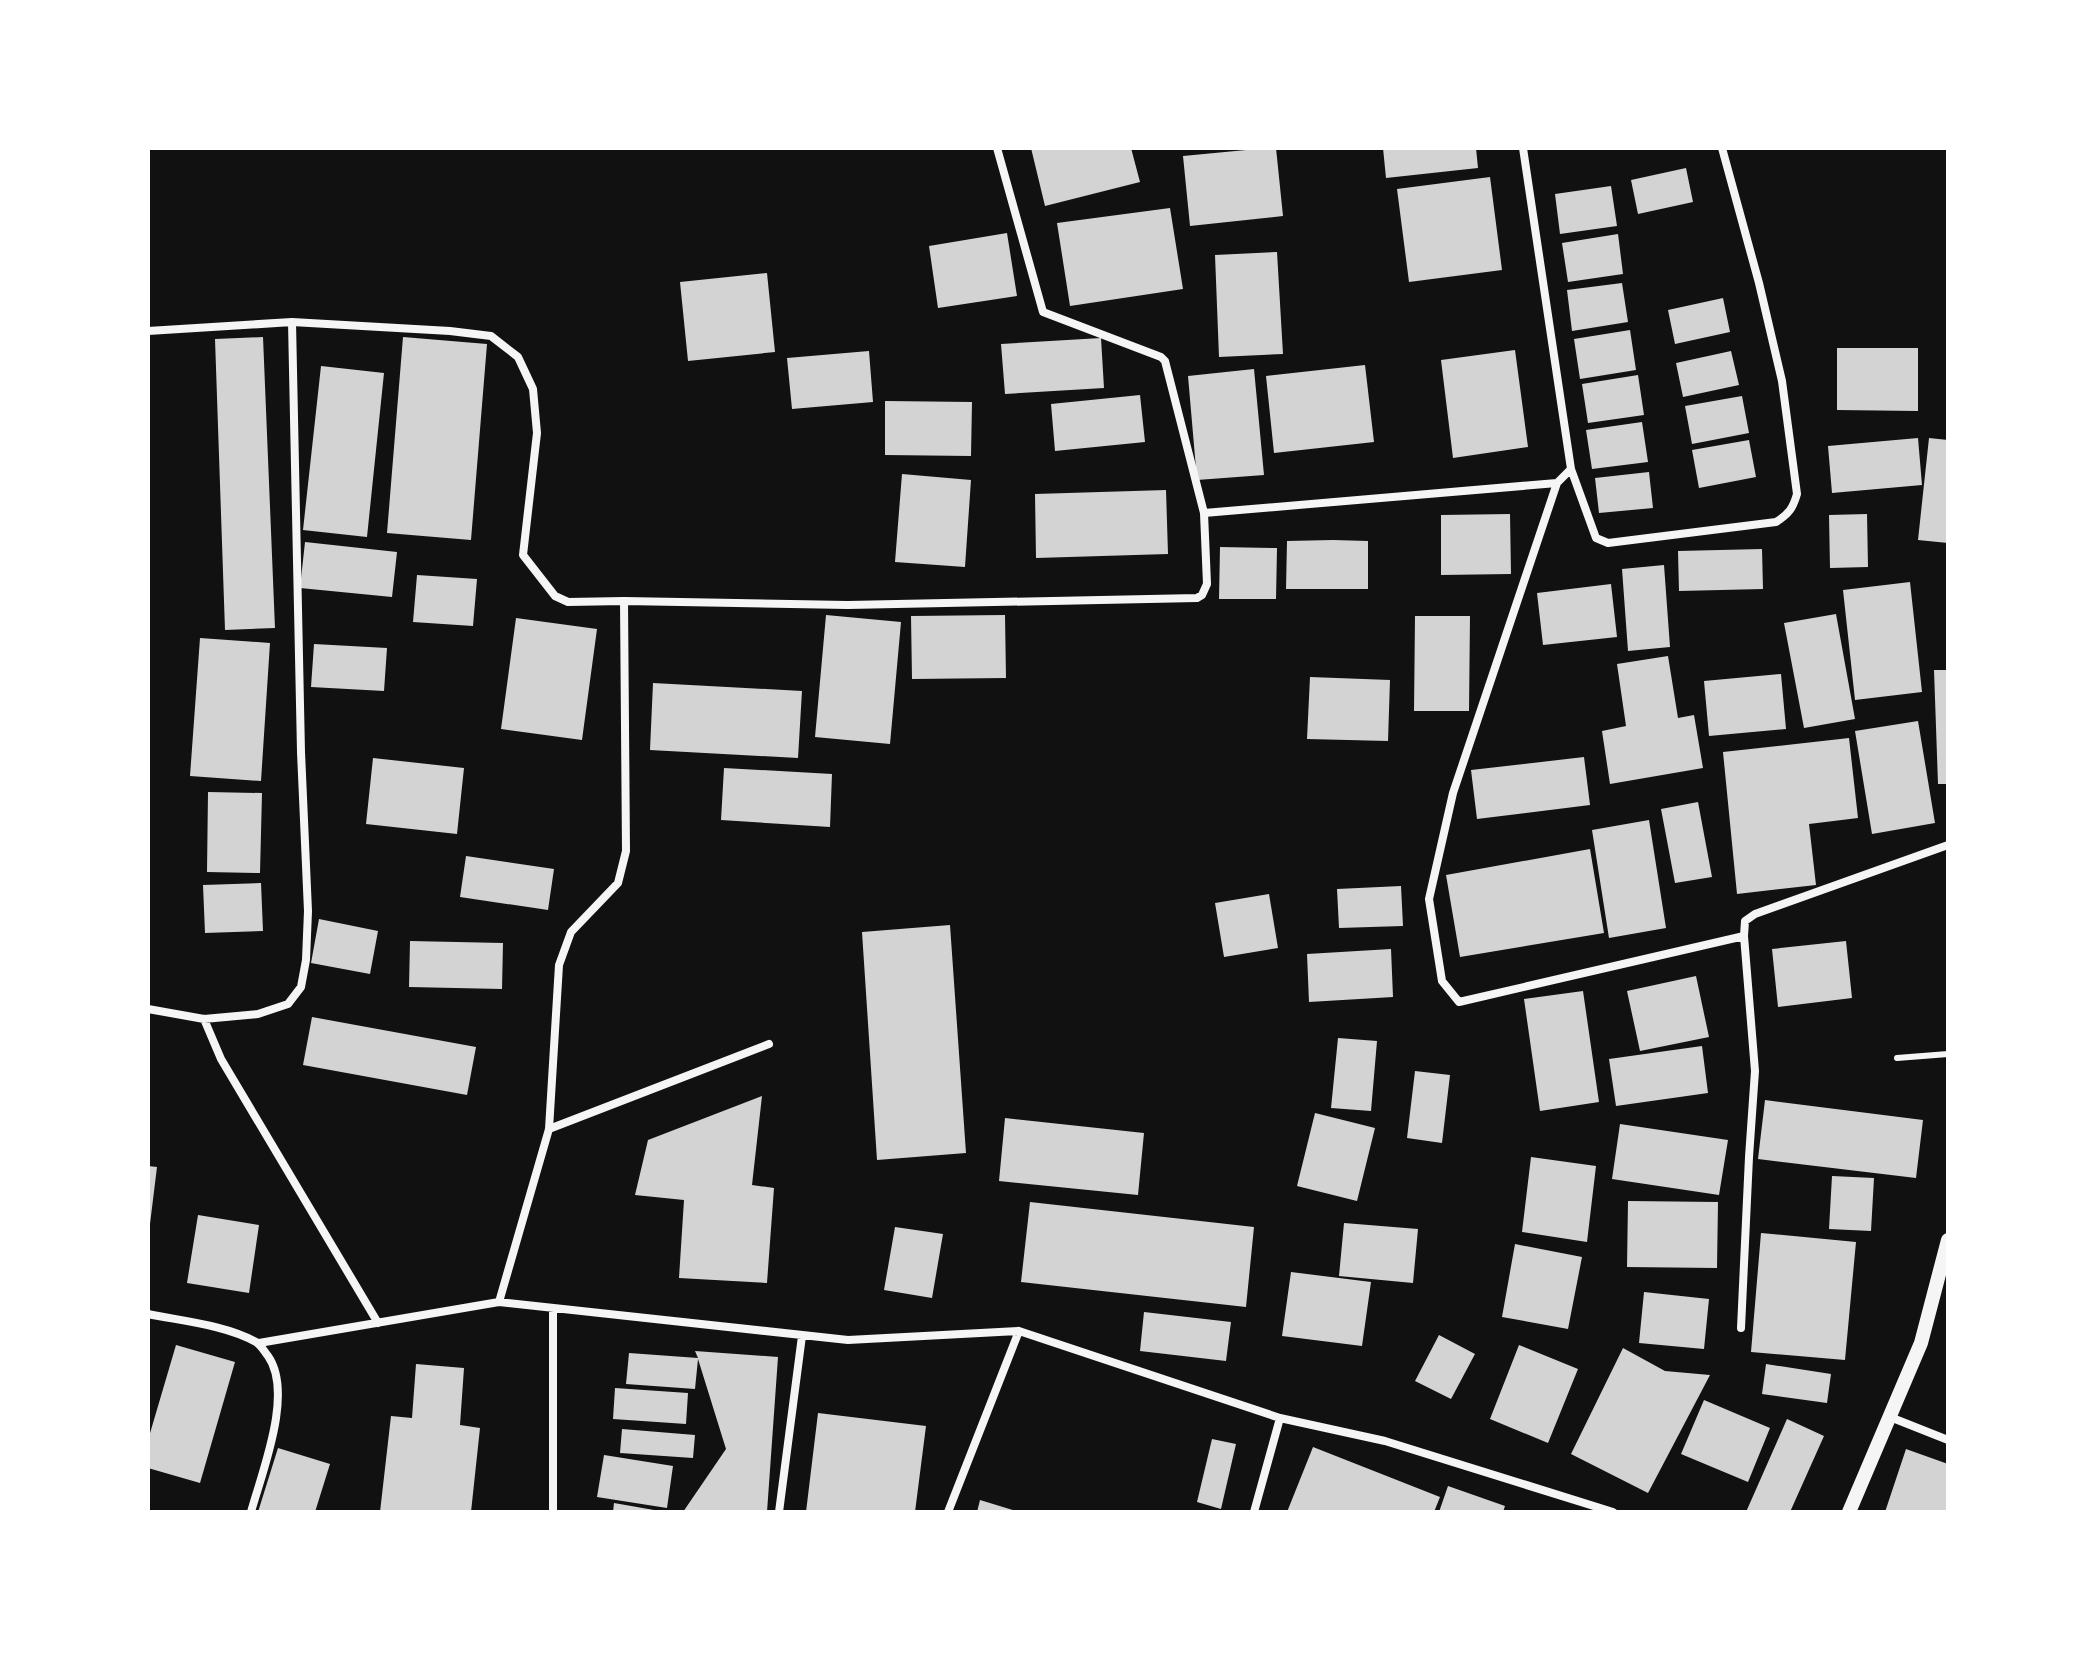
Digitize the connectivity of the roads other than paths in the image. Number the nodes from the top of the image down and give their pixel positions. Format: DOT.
graph roads {
  1 [pos="997,148"];
  2 [pos="1523,148"];
  3 [pos="1722,148"];
  4 [pos="292,322"];
  5 [pos="148,331"];
  6 [pos="1571,469"];
  7 [pos="1557,483"];
  8 [pos="1204,513"];
  9 [pos="624,601"];
  10 [pos="1948,845"];
  11 [pos="1744,936"];
  12 [pos="148,1009"];
  13 [pos="204,1019"];
  14 [pos="769,1044"];
  15 [pos="1948,1054"];
  16 [pos="1897,1058"];
  17 [pos="549,1129"];
  18 [pos="1948,1240"];
  19 [pos="499,1302"];
  20 [pos="553,1308"];
  21 [pos="148,1314"];
  22 [pos="378,1323"];
  23 [pos="1741,1328"];
  24 [pos="1019,1331"];
  25 [pos="802,1336"];
  26 [pos="259,1343"];
  27 [pos="1890,1417"];
  28 [pos="1280,1418"];
  29 [pos="1948,1440"];
  30 [pos="251,1512"];
  31 [pos="553,1512"];
  32 [pos="779,1512"];
  33 [pos="948,1512"];
  34 [pos="1254,1512"];
  35 [pos="1613,1512"];
  36 [pos="1849,1512"];
  1 -- 8 [label="street"];
  2 -- 6 [label="street"];
  3 -- 6 [label="street"];
  4 -- 5 [label="street"];
  4 -- 9 [label="street"];
  4 -- 13 [label="street"];
  6 -- 7 [label="street"];
  7 -- 8 [label="street"];
  7 -- 11 [label="street"];
  8 -- 9 [label="street"];
  9 -- 17 [label="street"];
  10 -- 11 [label="street"];
  11 -- 23 [label="street"];
  12 -- 13 [label="street"];
  13 -- 22 [label="street"];
  14 -- 17 [label="street"];
  15 -- 16 [label="lane"];
  17 -- 19 [label="street"];
  18 -- 27 [label="street"];
  19 -- 20 [label="street"];
  19 -- 22 [label="street"];
  20 -- 25 [label="street"];
  20 -- 31 [label="street"];
  21 -- 26 [label="street"];
  22 -- 26 [label="street"];
  24 -- 25 [label="street"];
  24 -- 28 [label="street"];
  24 -- 33 [label="street"];
  25 -- 32 [label="street"];
  26 -- 30 [label="street"];
  27 -- 29 [label="street"];
  27 -- 36 [label="street"];
  28 -- 34 [label="street"];
  28 -- 35 [label="street"];
}
